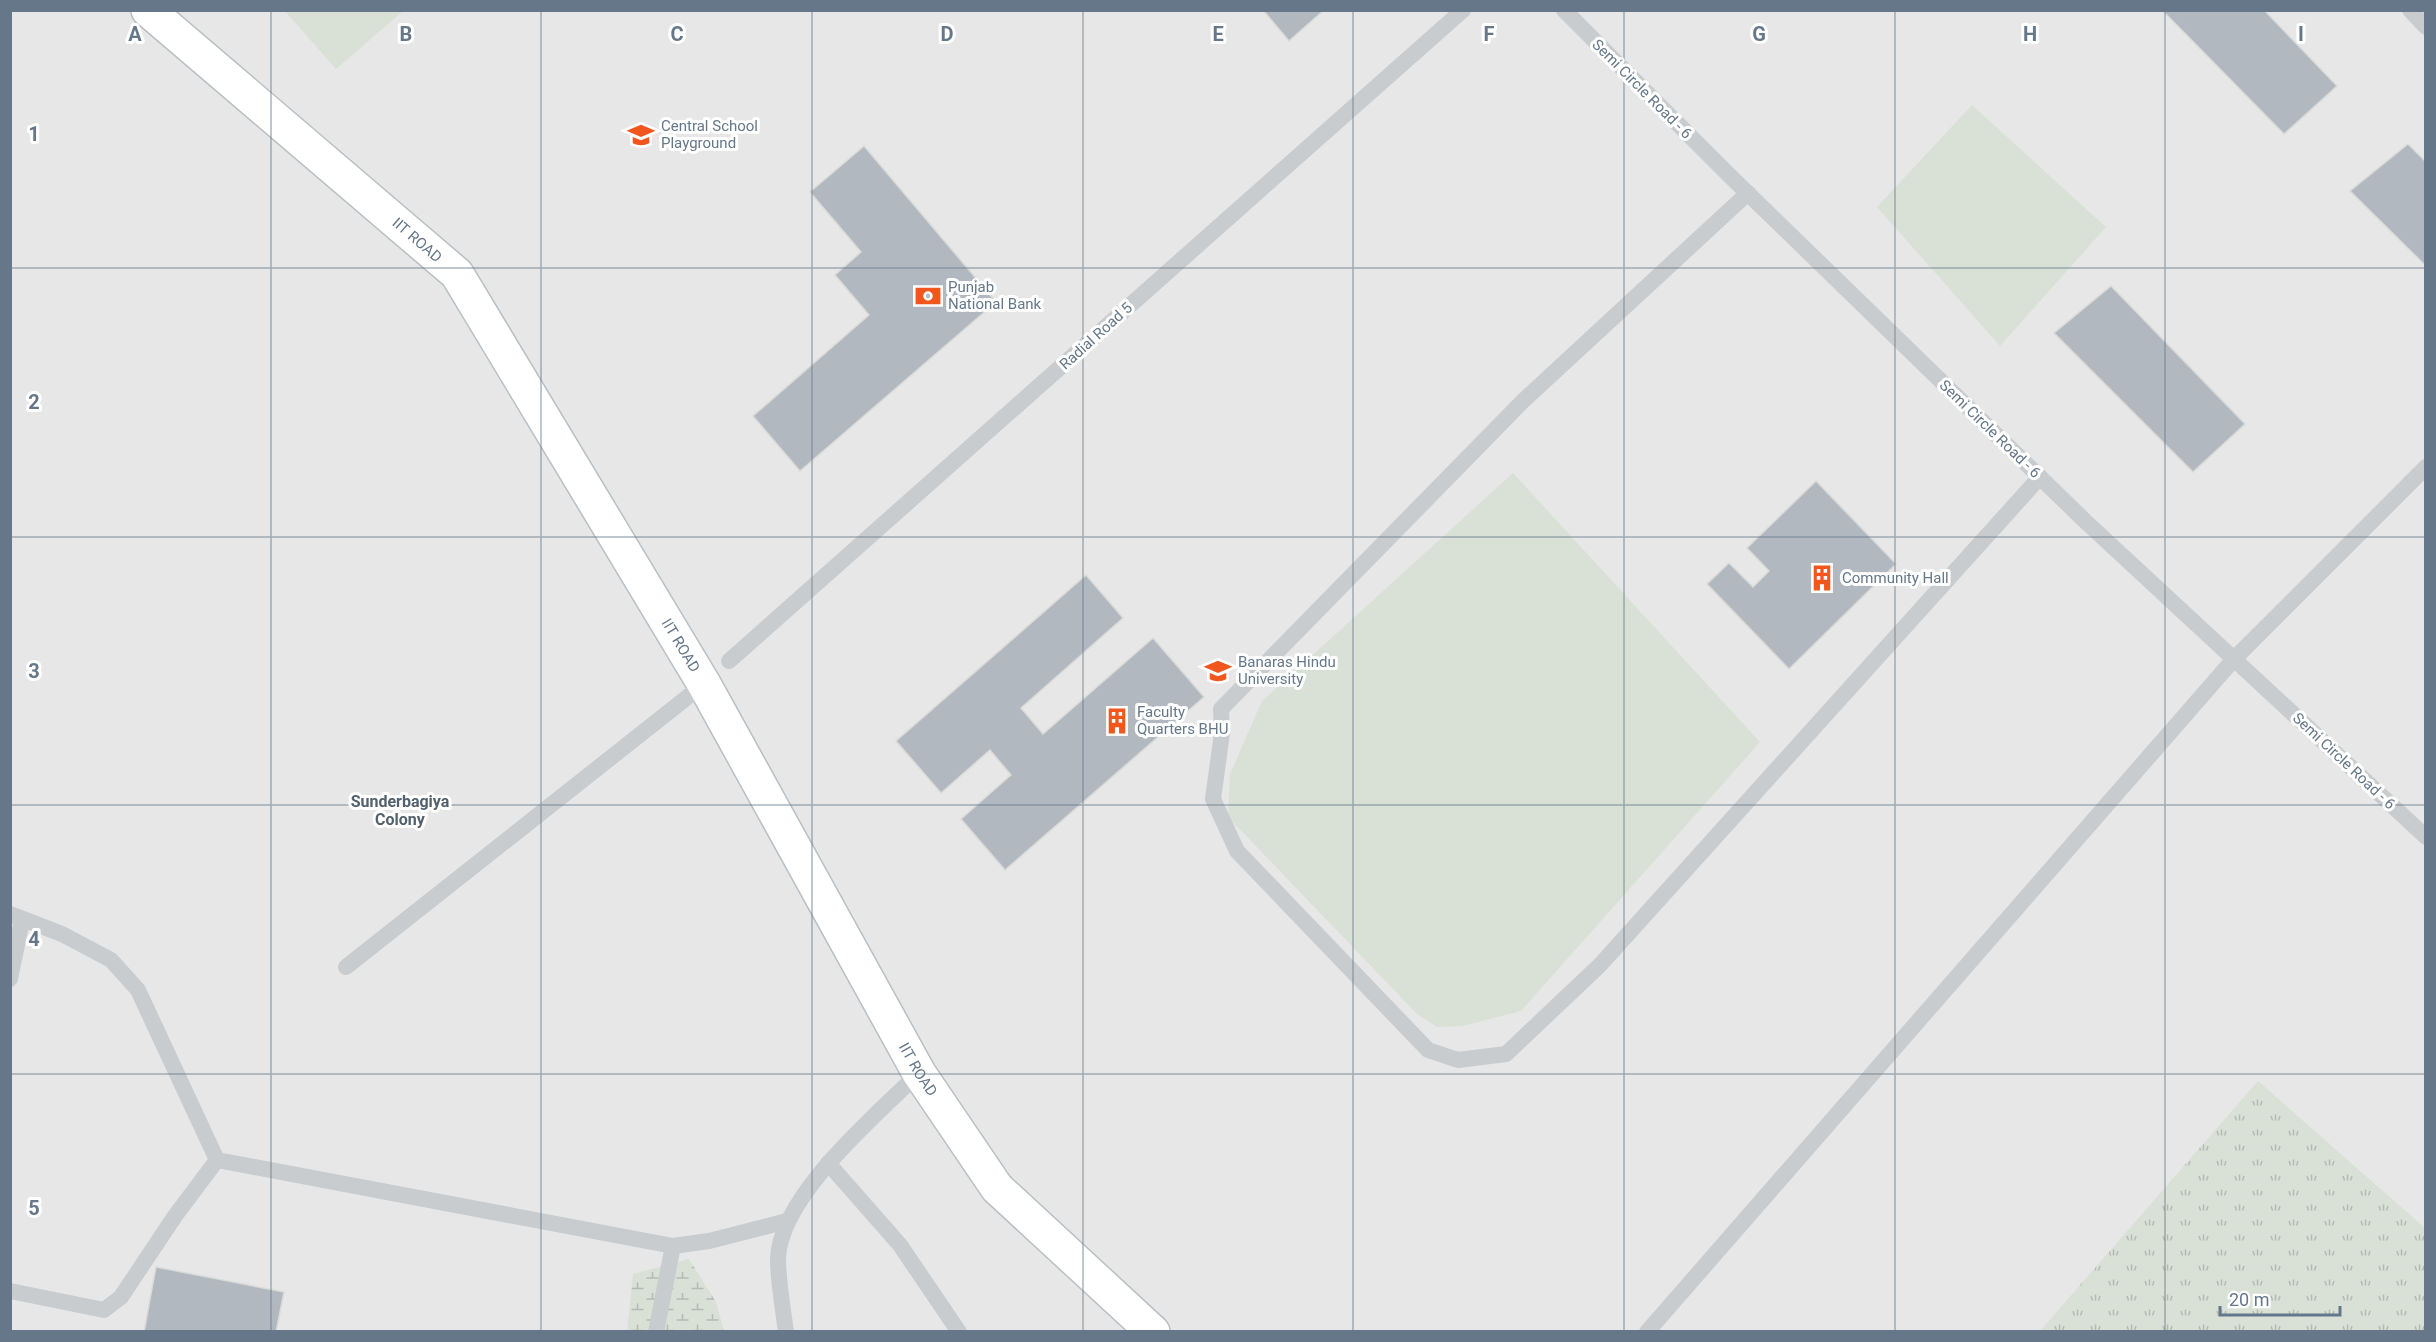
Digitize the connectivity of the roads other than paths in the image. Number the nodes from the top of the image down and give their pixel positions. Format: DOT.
graph roads {
  1 [pos="148,10"];
  2 [pos="1463,10"];
  3 [pos="1564,10"];
  4 [pos="2410,10"];
  5 [pos="2426,27"];
  6 [pos="1748,194"];
  7 [pos="2426,467"];
  8 [pos="2040,477"];
  9 [pos="2234,659"];
  10 [pos="729,661"];
  11 [pos="704,684"];
  12 [pos="2426,837"];
  13 [pos="16,917"];
  14 [pos="346,966"];
  15 [pos="10,979"];
  16 [pos="919,1073"];
  17 [pos="217,1160"];
  18 [pos="828,1163"];
  19 [pos="787,1221"];
  20 [pos="673,1246"];
  21 [pos="10,1291"];
  22 [pos="656,1332"];
  23 [pos="786,1332"];
  24 [pos="959,1332"];
  25 [pos="1153,1332"];
  26 [pos="1647,1332"];
  1 -- 11 [label="street, IIT ROAD"];
  2 -- 10 [label="lane, Radial Road 5"];
  3 -- 6 [label="lane, Semi Circle Road - 6"];
  4 -- 5 [label="lane"];
  6 -- 8 [label="lane, Semi Circle Road - 6"];
  6 -- 8 [label="lane"];
  7 -- 9 [label="lane"];
  8 -- 9 [label="lane, Semi Circle Road - 6"];
  9 -- 12 [label="lane, Semi Circle Road - 6"];
  9 -- 26 [label="lane"];
  11 -- 14 [label="lane"];
  11 -- 16 [label="street, IIT ROAD"];
  13 -- 15 [label="lane"];
  13 -- 17 [label="lane"];
  16 -- 18 [label="lane"];
  16 -- 25 [label="street, IIT ROAD"];
  17 -- 20 [label="lane"];
  17 -- 21 [label="lane"];
  18 -- 19 [label="lane"];
  18 -- 24 [label="lane"];
  19 -- 20 [label="lane"];
  19 -- 23 [label="lane"];
  20 -- 22 [label="lane"];
}
